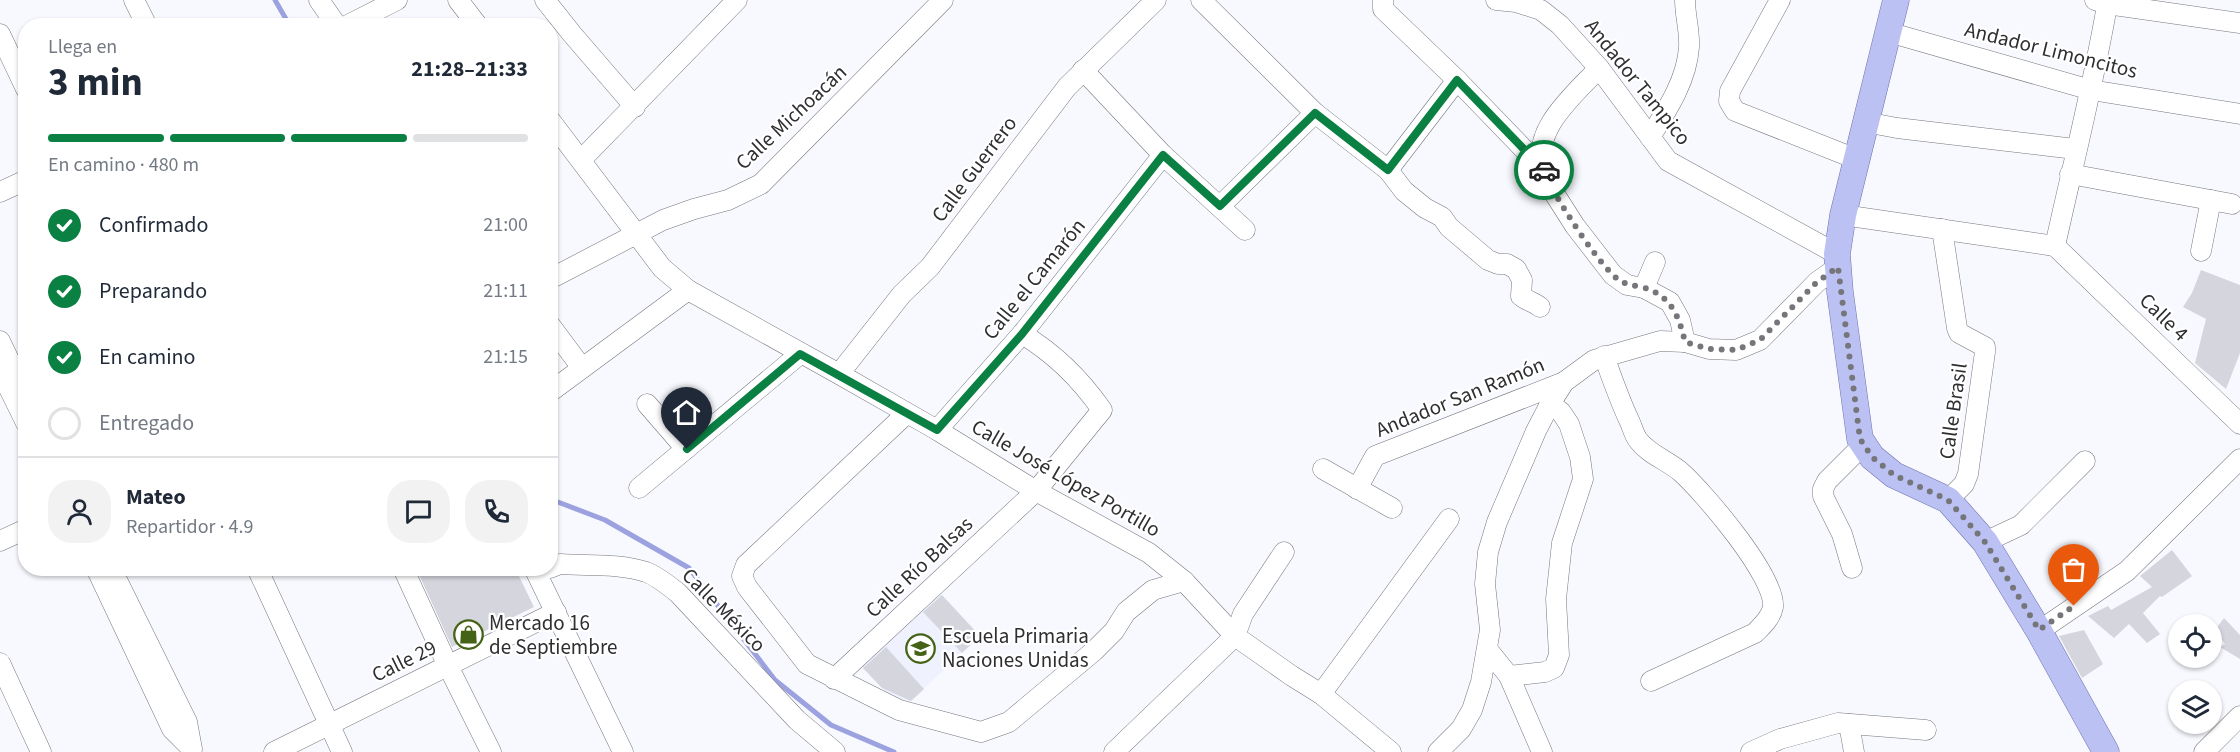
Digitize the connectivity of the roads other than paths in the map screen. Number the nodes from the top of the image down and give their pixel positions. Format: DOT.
graph roads {
  1 [pos="134,0"];
  2 [pos="319,0"];
  3 [pos="397,0"];
  4 [pos="459,0"];
  5 [pos="545,0"];
  6 [pos="943,0"];
  7 [pos="1156,0"];
  8 [pos="1202,0"];
  9 [pos="1383,0"];
  10 [pos="1496,0"];
  11 [pos="1685,0"];
  12 [pos="1780,0"];
  13 [pos="1896,0"];
  14 [pos="735,1"];
  15 [pos="2103,1"];
  16 [pos="1546,5"];
  17 [pos="143,18"];
  18 [pos="332,18"];
  19 [pos="362,18"];
  20 [pos="472,18"];
  21 [pos="2240,23"];
  22 [pos="1888,32"];
  23 [pos="0,34"];
  24 [pos="1599,68"];
  25 [pos="1083,70"];
  26 [pos="18,72"];
  27 [pos="1457,80"];
  28 [pos="2091,90"];
  29 [pos="635,106"];
  30 [pos="1315,113"];
  31 [pos="2240,114"];
  32 [pos="1865,122"];
  33 [pos="558,130"];
  34 [pos="1650,137"];
  35 [pos="2075,149"];
  36 [pos="1163,155"];
  37 [pos="1856,159"];
  38 [pos="581,160"];
  39 [pos="1388,170"];
  40 [pos="1545,171"];
  41 [pos="2070,174"];
  42 [pos="18,184"];
  43 [pos="0,192"];
  44 [pos="2211,200"];
  45 [pos="2232,204"];
  46 [pos="1220,206"];
  47 [pos="1843,215"];
  48 [pos="1245,230"];
  49 [pos="1942,230"];
  50 [pos="635,234"];
  51 [pos="2055,246"];
  52 [pos="2201,251"];
  53 [pos="1838,260"];
  54 [pos="1655,262"];
  55 [pos="558,275"];
  56 [pos="1644,288"];
  57 [pos="688,290"];
  58 [pos="1540,307"];
  59 [pos="1022,334"];
  60 [pos="558,336"];
  61 [pos="0,341"];
  62 [pos="1685,342"];
  63 [pos="800,354"];
  64 [pos="1604,356"];
  65 [pos="582,368"];
  66 [pos="0,370"];
  67 [pos="839,374"];
  68 [pos="18,377"];
  69 [pos="1564,382"];
  70 [pos="558,386"];
  71 [pos="647,404"];
  72 [pos="1550,404"];
  73 [pos="18,407"];
  74 [pos="906,414"];
  75 [pos="2240,424"];
  76 [pos="937,430"];
  77 [pos="1864,444"];
  78 [pos="687,449"];
  79 [pos="2240,459"];
  80 [pos="2085,461"];
  81 [pos="1323,469"];
  82 [pos="639,488"];
  83 [pos="1357,489"];
  84 [pos="1036,491"];
  85 [pos="1948,500"];
  86 [pos="1392,508"];
  87 [pos="1449,519"];
  88 [pos="18,533"];
  89 [pos="0,541"];
  90 [pos="1985,542"];
  91 [pos="1284,552"];
  92 [pos="558,565"];
  93 [pos="1852,568"];
  94 [pos="100,576"];
  95 [pos="115,576"];
  96 [pos="261,576"];
  97 [pos="407,576"];
  98 [pos="545,576"];
  99 [pos="1184,581"];
  100 [pos="556,612"];
  101 [pos="2039,630"];
  102 [pos="1235,636"];
  103 [pos="1488,650"];
  104 [pos="0,663"];
  105 [pos="448,666"];
  106 [pos="1509,676"];
  107 [pos="834,679"];
  108 [pos="1651,681"];
  109 [pos="1321,694"];
  110 [pos="2240,716"];
  111 [pos="1849,724"];
  112 [pos="328,725"];
  113 [pos="1926,730"];
  114 [pos="192,750"];
  115 [pos="41,752"];
  116 [pos="274,752"];
  117 [pos="342,752"];
  118 [pos="491,752"];
  119 [pos="623,752"];
  120 [pos="835,752"];
  121 [pos="1114,752"];
  122 [pos="1391,752"];
  123 [pos="1438,752"];
  124 [pos="1542,752"];
  125 [pos="1751,752"];
  126 [pos="1854,752"];
  127 [pos="2106,752"];
  128 [pos="2204,752"];
  1 -- 17 [label="street"];
  2 -- 18 [label="street"];
  3 -- 19 [label="street"];
  4 -- 20 [label="street"];
  5 -- 29 [label="street"];
  6 -- 50 [label="street, Calle Michoacán"];
  7 -- 25 [label="street, Calle Guerrero"];
  8 -- 30 [label="street"];
  9 -- 27 [label="street"];
  10 -- 16 [label="street, Andador Tampico"];
  11 -- 34 [label="street"];
  12 -- 37 [label="street"];
  13 -- 22 [label="main road"];
  14 -- 29 [label="street"];
  15 -- 21 [label="street"];
  15 -- 28 [label="street"];
  16 -- 24 [label="street, Andador Tampico"];
  22 -- 28 [label="street, Andador Limoncitos"];
  22 -- 32 [label="main road"];
  23 -- 26 [label="street"];
  24 -- 34 [label="street, Andador Tampico"];
  24 -- 40 [label="street"];
  25 -- 36 [label="street"];
  25 -- 67 [label="street, Calle Guerrero"];
  27 -- 39 [label="street"];
  27 -- 40 [label="street"];
  28 -- 31 [label="street, Andador Limoncitos"];
  28 -- 35 [label="street"];
  29 -- 38 [label="street"];
  30 -- 39 [label="street"];
  30 -- 46 [label="street"];
  32 -- 35 [label="street"];
  32 -- 37 [label="main road"];
  33 -- 38 [label="street, Calle José López Portillo"];
  34 -- 53 [label="street, Andador Tampico"];
  35 -- 41 [label="street"];
  36 -- 46 [label="street"];
  36 -- 59 [label="street, Calle el Camarón"];
  37 -- 47 [label="main road"];
  38 -- 50 [label="street, Calle José López Portillo"];
  39 -- 58 [label="street"];
  40 -- 56 [label="street"];
  41 -- 44 [label="street"];
  41 -- 51 [label="street"];
  42 -- 43 [label="street"];
  44 -- 45 [label="street"];
  44 -- 52 [label="street"];
  46 -- 48 [label="street"];
  47 -- 49 [label="street"];
  47 -- 53 [label="main road"];
  49 -- 51 [label="street"];
  49 -- 85 [label="street, Calle Brasil"];
  50 -- 55 [label="street, Calle Michoacán"];
  50 -- 57 [label="street, Calle José López Portillo"];
  51 -- 75 [label="street, Calle 4"];
  53 -- 62 [label="street"];
  53 -- 77 [label="main road"];
  54 -- 56 [label="street"];
  56 -- 62 [label="street"];
  57 -- 63 [label="street, Calle José López Portillo"];
  57 -- 65 [label="street"];
  59 -- 76 [label="street, Calle el Camarón"];
  59 -- 84 [label="street, Calle Río Balsas"];
  60 -- 65 [label="street"];
  61 -- 68 [label="street"];
  62 -- 64 [label="street"];
  63 -- 67 [label="street, Calle José López Portillo"];
  63 -- 78 [label="street"];
  64 -- 69 [label="street"];
  64 -- 108 [label="street"];
  65 -- 70 [label="street"];
  66 -- 73 [label="street"];
  67 -- 74 [label="street, Calle José López Portillo"];
  69 -- 72 [label="street"];
  69 -- 83 [label="street, Andador San Ramón"];
  71 -- 78 [label="street"];
  72 -- 103 [label="street"];
  72 -- 106 [label="street, Andador San Ramón"];
  74 -- 76 [label="street, Calle José López Portillo"];
  74 -- 107 [label="street"];
  76 -- 84 [label="street, Calle José López Portillo"];
  77 -- 85 [label="main road"];
  77 -- 93 [label="street"];
  78 -- 82 [label="street"];
  79 -- 101 [label="street"];
  80 -- 90 [label="street"];
  81 -- 83 [label="street"];
  83 -- 86 [label="street"];
  84 -- 99 [label="street, Calle José López Portillo"];
  84 -- 107 [label="street, Calle Río Balsas"];
  85 -- 90 [label="main road"];
  87 -- 109 [label="street"];
  88 -- 89 [label="street"];
  90 -- 101 [label="main road"];
  91 -- 102 [label="street"];
  92 -- 120 [label="street, Calle México"];
  94 -- 114 [label="street"];
  95 -- 114 [label="street"];
  96 -- 112 [label="street"];
  97 -- 105 [label="street"];
  98 -- 100 [label="street"];
  99 -- 102 [label="street, Calle José López Portillo"];
  99 -- 107 [label="street"];
  100 -- 105 [label="street, Calle 29"];
  100 -- 119 [label="street"];
  101 -- 127 [label="main road"];
  102 -- 109 [label="street, Calle José López Portillo"];
  102 -- 121 [label="street"];
  103 -- 106 [label="street"];
  103 -- 123 [label="street"];
  104 -- 115 [label="street"];
  105 -- 112 [label="street, Calle 29"];
  105 -- 118 [label="street"];
  106 -- 124 [label="street"];
  109 -- 122 [label="street, Calle José López Portillo"];
  110 -- 128 [label="street"];
  111 -- 113 [label="street"];
  111 -- 125 [label="street"];
  111 -- 126 [label="street"];
  112 -- 116 [label="street, Calle 29"];
  112 -- 117 [label="street"];
}
